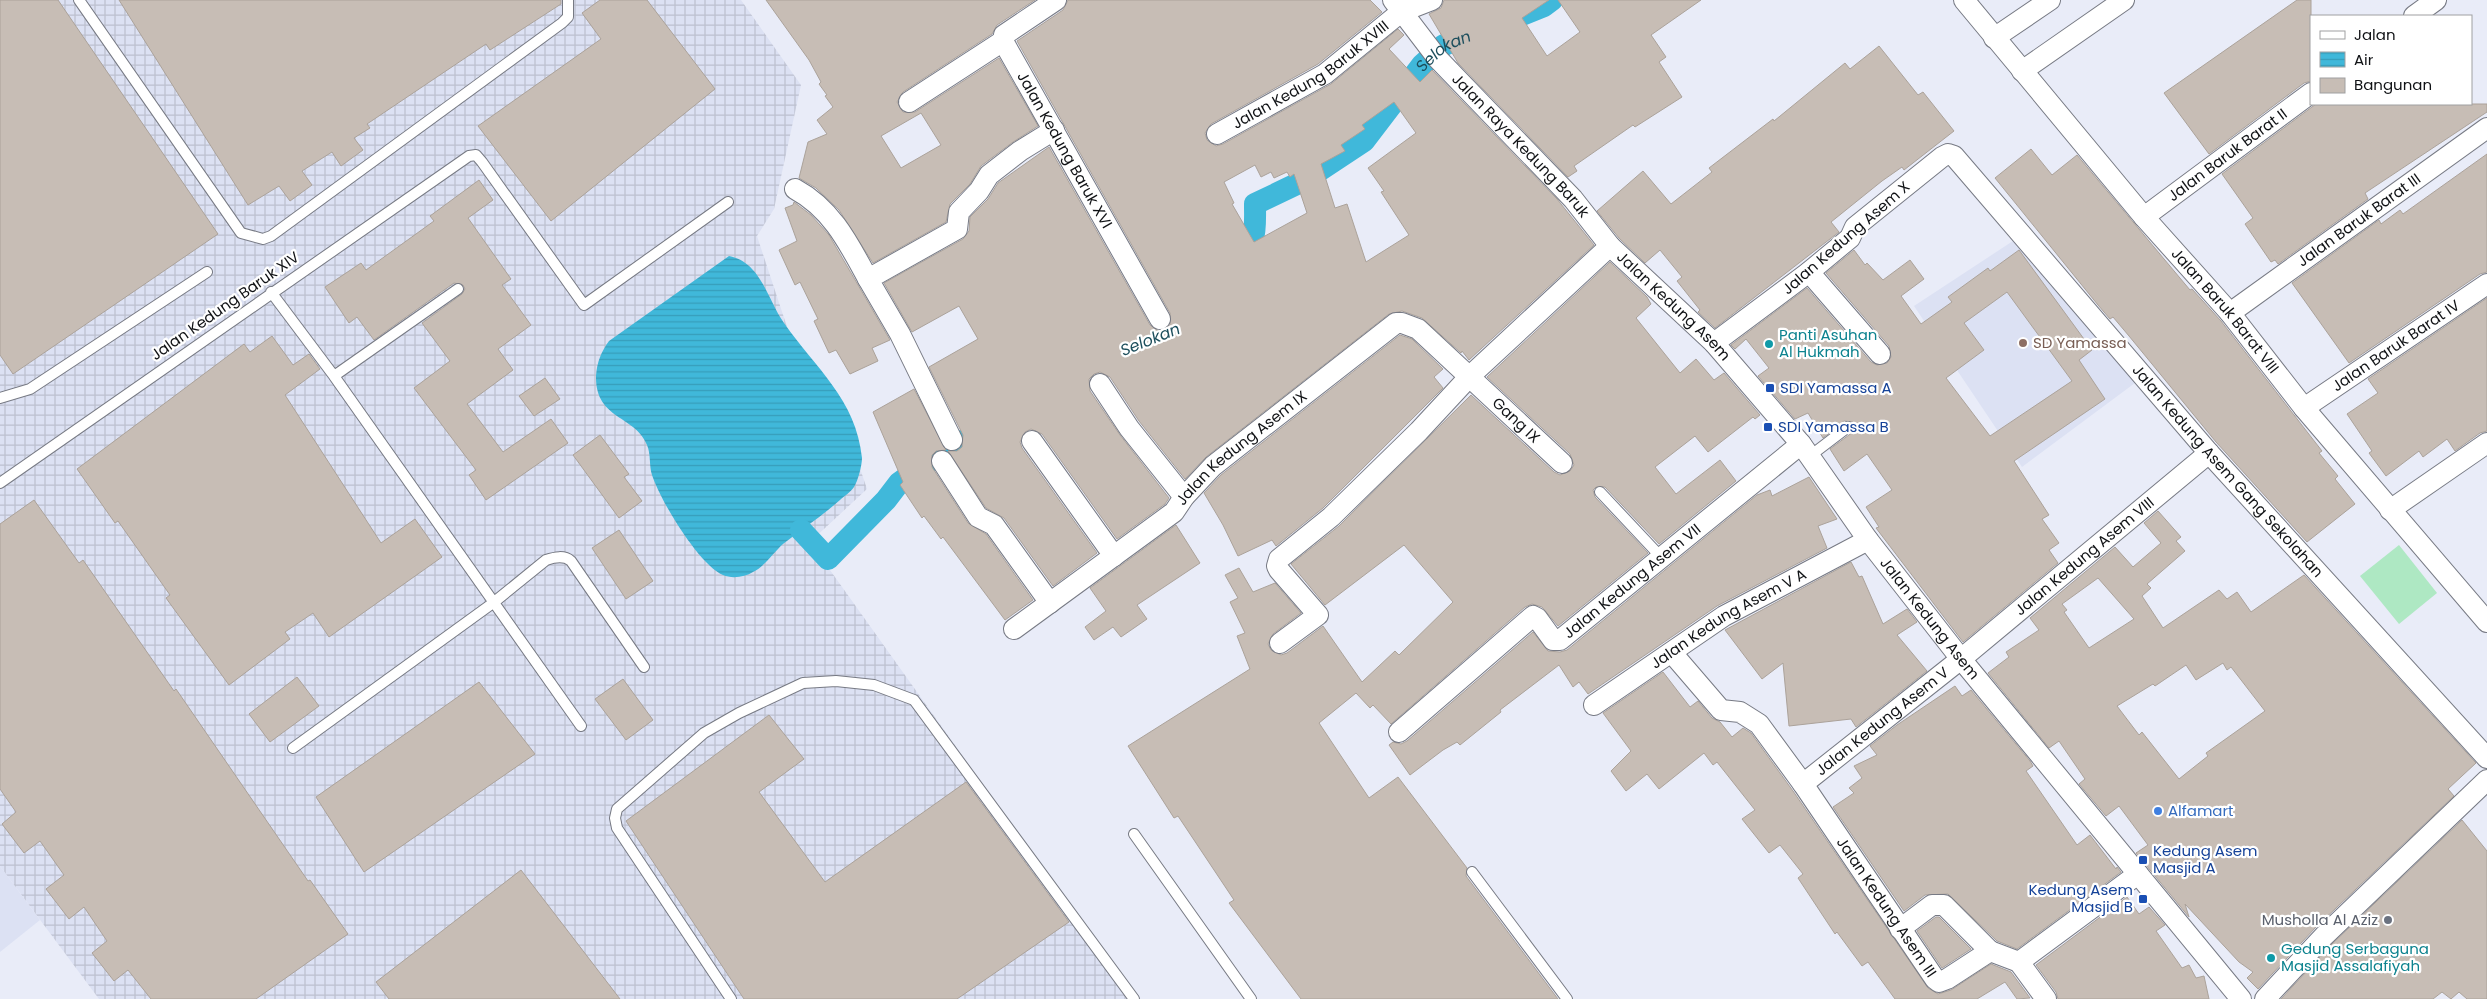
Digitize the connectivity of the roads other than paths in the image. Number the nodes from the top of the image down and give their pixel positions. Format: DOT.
graph roads {
  1 [pos="78,0"];
  2 [pos="568,0"];
  3 [pos="1056,0"];
  4 [pos="1432,0"];
  5 [pos="1964,0"];
  6 [pos="2050,0"];
  7 [pos="2124,0"];
  8 [pos="2436,0"];
  9 [pos="1397,6"];
  10 [pos="2415,15"];
  11 [pos="1994,38"];
  12 [pos="1003,41"];
  13 [pos="2022,71"];
  14 [pos="2310,94"];
  15 [pos="909,102"];
  16 [pos="2487,128"];
  17 [pos="1054,130"];
  18 [pos="1217,134"];
  19 [pos="1954,156"];
  20 [pos="795,189"];
  21 [pos="728,202"];
  22 [pos="2144,217"];
  23 [pos="1610,246"];
  24 [pos="207,272"];
  25 [pos="1810,272"];
  26 [pos="868,279"];
  27 [pos="2487,284"];
  28 [pos="458,288"];
  29 [pos="271,292"];
  30 [pos="2230,313"];
  31 [pos="1160,319"];
  32 [pos="1714,343"];
  33 [pos="1880,354"];
  34 [pos="334,376"];
  35 [pos="1470,376"];
  36 [pos="1100,384"];
  37 [pos="0,398"];
  38 [pos="2304,408"];
  39 [pos="1848,426"];
  40 [pos="952,440"];
  41 [pos="1032,442"];
  42 [pos="2487,443"];
  43 [pos="1806,450"];
  44 [pos="2209,453"];
  45 [pos="942,461"];
  46 [pos="1562,463"];
  47 [pos="0,483"];
  48 [pos="1600,492"];
  49 [pos="1184,497"];
  50 [pos="2390,510"];
  51 [pos="1868,540"];
  52 [pos="1114,556"];
  53 [pos="1661,557"];
  54 [pos="493,603"];
  55 [pos="1050,603"];
  56 [pos="2487,622"];
  57 [pos="1014,629"];
  58 [pos="1280,643"];
  59 [pos="1672,653"];
  60 [pos="1961,659"];
  61 [pos="644,667"];
  62 [pos="1594,705"];
  63 [pos="581,726"];
  64 [pos="1400,732"];
  65 [pos="293,748"];
  66 [pos="2487,758"];
  67 [pos="2487,780"];
  68 [pos="1803,784"];
  69 [pos="1134,834"];
  70 [pos="1472,872"];
  71 [pos="2138,874"];
  72 [pos="1900,929"];
  73 [pos="1990,951"];
  74 [pos="2019,962"];
  75 [pos="731,999"];
  76 [pos="1134,999"];
  77 [pos="1251,999"];
  78 [pos="1567,999"];
  79 [pos="2046,999"];
  80 [pos="2241,999"];
  81 [pos="2265,999"];
  1 -- 2 [label="lane"];
  3 -- 12 [label="street"];
  4 -- 9 [label="street, Jalan Kedung Baruk XVIII"];
  5 -- 11 [label="street, Jalan Baruk Barat VIII"];
  6 -- 11 [label="street"];
  7 -- 13 [label="street"];
  8 -- 10 [label="street"];
  9 -- 18 [label="street, Jalan Kedung Baruk XVIII"];
  9 -- 23 [label="street, Jalan Raya Kedung Baruk"];
  11 -- 13 [label="street, Jalan Baruk Barat VIII"];
  12 -- 15 [label="street"];
  12 -- 17 [label="street, Jalan Kedung Baruk XVI"];
  13 -- 22 [label="street, Jalan Baruk Barat VIII"];
  14 -- 22 [label="street, Jalan Baruk Barat II"];
  16 -- 30 [label="street, Jalan Baruk Barat III"];
  17 -- 26 [label="street"];
  17 -- 31 [label="street, Jalan Kedung Baruk XVI"];
  19 -- 25 [label="street, Jalan Kedung Asem X"];
  19 -- 44 [label="street, Jalan Kedung Asem Gang Sekolahan"];
  20 -- 26 [label="street"];
  21 -- 29 [label="lane, Jalan Kedung Baruk XIV"];
  22 -- 30 [label="street, Jalan Baruk Barat VIII"];
  23 -- 32 [label="street, Jalan Kedung Asem"];
  23 -- 35 [label="street"];
  24 -- 37 [label="lane"];
  25 -- 32 [label="street, Jalan Kedung Asem X"];
  25 -- 33 [label="street"];
  26 -- 40 [label="street"];
  27 -- 38 [label="street, Jalan Baruk Barat IV"];
  28 -- 34 [label="lane"];
  29 -- 34 [label="lane"];
  29 -- 47 [label="lane, Jalan Kedung Baruk XIV"];
  30 -- 38 [label="street, Jalan Baruk Barat VIII"];
  32 -- 43 [label="street, Jalan Kedung Asem"];
  34 -- 54 [label="lane"];
  35 -- 46 [label="street, Gang IX"];
  35 -- 49 [label="street, Jalan Kedung Asem IX"];
  35 -- 58 [label="street"];
  36 -- 49 [label="street"];
  38 -- 50 [label="street, Jalan Baruk Barat VIII"];
  39 -- 43 [label="lane"];
  41 -- 52 [label="street"];
  42 -- 50 [label="street"];
  43 -- 51 [label="street, Jalan Kedung Asem"];
  43 -- 53 [label="street, Jalan Kedung Asem VII"];
  44 -- 60 [label="street, Jalan Kedung Asem VIII"];
  44 -- 66 [label="street, Jalan Kedung Asem Gang Sekolahan"];
  45 -- 55 [label="street"];
  48 -- 53 [label="lane"];
  49 -- 52 [label="street, Jalan Kedung Asem IX"];
  50 -- 56 [label="street, Jalan Baruk Barat VIII"];
  51 -- 59 [label="street, Jalan Kedung Asem V A"];
  51 -- 60 [label="street, Jalan Kedung Asem"];
  52 -- 55 [label="street, Jalan Kedung Asem IX"];
  53 -- 64 [label="street, Jalan Kedung Asem VII"];
  54 -- 61 [label="lane"];
  54 -- 63 [label="lane"];
  54 -- 65 [label="lane"];
  55 -- 57 [label="street, Jalan Kedung Asem IX"];
  59 -- 62 [label="street, Jalan Kedung Asem V A"];
  59 -- 68 [label="street, Jalan Kedung Asem III"];
  60 -- 68 [label="street, Jalan Kedung Asem V"];
  60 -- 71 [label="street, Jalan Kedung Asem"];
  67 -- 81 [label="street"];
  68 -- 72 [label="street, Jalan Kedung Asem III"];
  69 -- 77 [label="lane"];
  70 -- 78 [label="lane"];
  71 -- 74 [label="street"];
  71 -- 80 [label="street, Jalan Kedung Asem"];
  72 -- 73 [label="street"];
  72 -- 73 [label="street, Jalan Kedung Asem III"];
  73 -- 74 [label="street"];
  74 -- 79 [label="street"];
  75 -- 76 [label="lane"];
}
